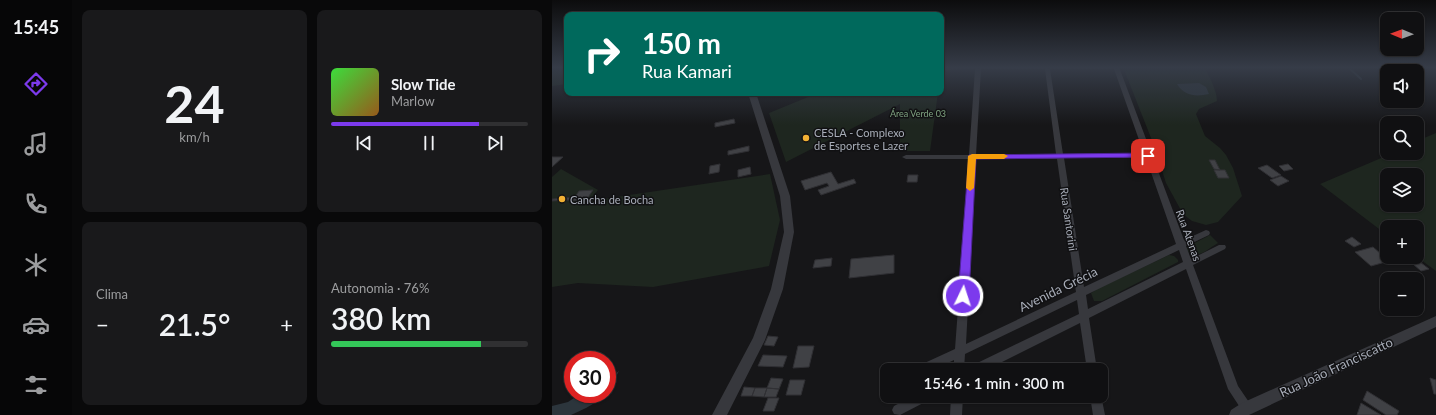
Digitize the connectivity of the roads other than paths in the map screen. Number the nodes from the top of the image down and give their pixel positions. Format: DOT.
graph roads {
  1 [pos="977,86"];
  2 [pos="1050,86"];
  3 [pos="1123,86"];
  4 [pos="753,96"];
  5 [pos="972,156"];
  6 [pos="1060,156"];
  7 [pos="1148,156"];
  8 [pos="906,157"];
  9 [pos="1206,233"];
  10 [pos="1181,245"];
  11 [pos="1222,247"];
  12 [pos="1188,264"];
  13 [pos="1080,293"];
  14 [pos="1084,316"];
  15 [pos="1436,321"];
  16 [pos="960,352"];
  17 [pos="937,363"];
  18 [pos="959,363"];
  19 [pos="989,363"];
  20 [pos="1091,363"];
  21 [pos="912,403"];
  22 [pos="957,403"];
  23 [pos="1097,403"];
  24 [pos="898,410"];
  25 [pos="1242,411"];
  26 [pos="719,415"];
  27 [pos="956,415"];
  28 [pos="1099,415"];
  1 -- 5 [label="street"];
  2 -- 6 [label="street, Rua Santorini"];
  3 -- 7 [label="street, Rua Atenas"];
  4 -- 26 [label="street"];
  5 -- 6 [label="street"];
  5 -- 8 [label="street"];
  5 -- 16 [label="street"];
  6 -- 7 [label="street"];
  6 -- 13 [label="street, Rua Santorini"];
  7 -- 10 [label="street, Rua Atenas"];
  9 -- 10 [label="street, Avenida Grécia"];
  10 -- 12 [label="street, Rua Atenas"];
  10 -- 13 [label="street, Avenida Grécia"];
  11 -- 12 [label="street"];
  12 -- 14 [label="street"];
  12 -- 25 [label="street, Rua Atenas"];
  13 -- 14 [label="street, Rua Santorini"];
  13 -- 16 [label="street, Avenida Grécia"];
  14 -- 19 [label="street"];
  14 -- 20 [label="street, Rua Santorini"];
  15 -- 25 [label="street, Rua João Franciscatto"];
  16 -- 17 [label="street, Avenida Grécia"];
  16 -- 18 [label="street"];
  21 -- 24 [label="street"];
  22 -- 27 [label="street"];
  23 -- 28 [label="street"];
}
